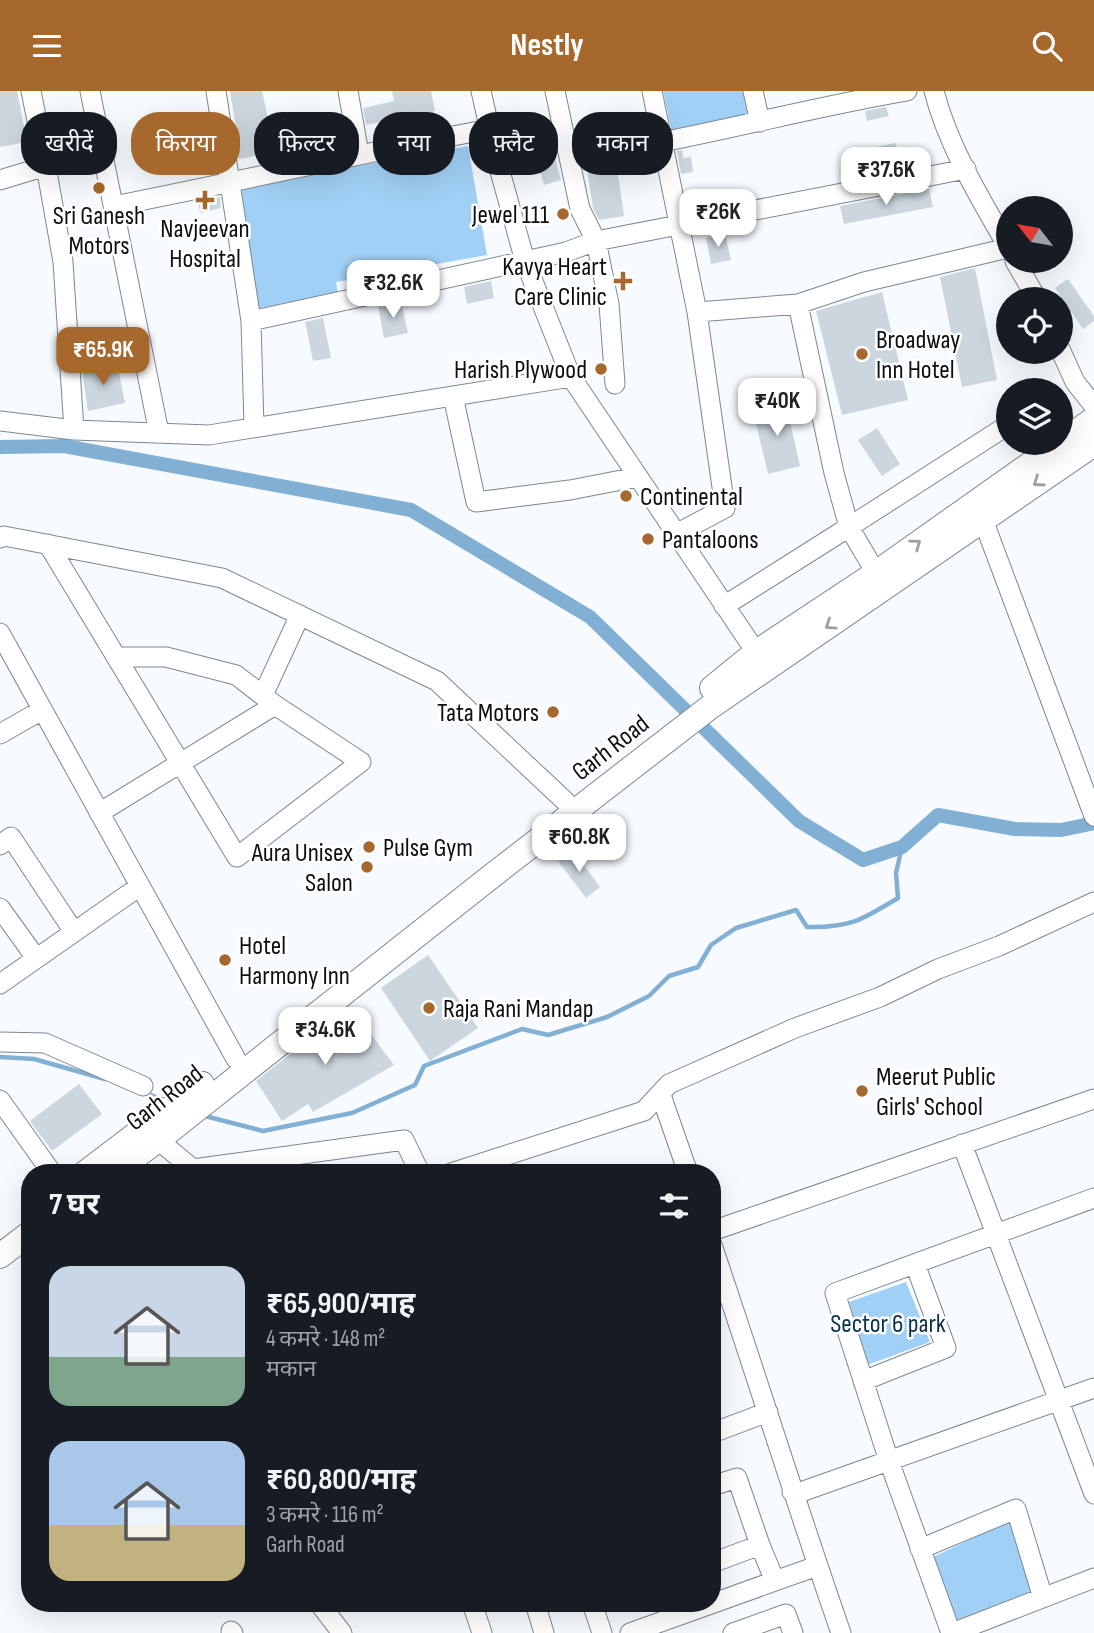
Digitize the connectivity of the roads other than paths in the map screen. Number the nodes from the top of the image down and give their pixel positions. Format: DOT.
graph roads {
  1 [pos="31,91"];
  2 [pos="90,91"];
  3 [pos="216,91"];
  4 [pos="348,91"];
  5 [pos="481,91"];
  6 [pos="555,91"];
  7 [pos="652,91"];
  8 [pos="753,91"];
  9 [pos="907,91"];
  10 [pos="934,91"];
  11 [pos="844,96"];
  12 [pos="35,112"];
  13 [pos="352,112"];
  14 [pos="485,112"];
  15 [pos="656,112"];
  16 [pos="760,122"];
  17 [pos="469,133"];
  18 [pos="673,140"];
  19 [pos="359,154"];
  20 [pos="966,169"];
  21 [pos="21,174"];
  22 [pos="48,175"];
  23 [pos="265,175"];
  24 [pos="502,175"];
  25 [pos="669,175"];
  26 [pos="0,180"];
  27 [pos="229,183"];
  28 [pos="114,206"];
  29 [pos="680,223"];
  30 [pos="996,225"];
  31 [pos="596,241"];
  32 [pos="996,251"];
  33 [pos="525,261"];
  34 [pos="798,304"];
  35 [pos="697,312"];
  36 [pos="251,321"];
  37 [pos="571,377"];
  38 [pos="615,384"];
  39 [pos="1073,390"];
  40 [pos="453,396"];
  41 [pos="1094,406"];
  42 [pos="1094,419"];
  43 [pos="0,421"];
  44 [pos="254,427"];
  45 [pos="74,430"];
  46 [pos="159,433"];
  47 [pos="996,433"];
  48 [pos="1073,434"];
  49 [pos="1094,444"];
  50 [pos="1046,455"];
  51 [pos="637,477"];
  52 [pos="980,511"];
  53 [pos="849,527"];
  54 [pos="676,534"];
  55 [pos="0,538"];
  56 [pos="48,544"];
  57 [pos="876,573"];
  58 [pos="724,606"];
  59 [pos="300,615"];
  60 [pos="0,633"];
  61 [pos="116,657"];
  62 [pos="761,660"];
  63 [pos="269,700"];
  64 [pos="42,710"];
  65 [pos="0,734"];
  66 [pos="662,735"];
  67 [pos="180,763"];
  68 [pos="566,802"];
  69 [pos="99,813"];
  70 [pos="1094,816"];
  71 [pos="0,845"];
  72 [pos="489,870"];
  73 [pos="140,886"];
  74 [pos="1094,902"];
  75 [pos="0,908"];
  76 [pos="74,932"];
  77 [pos="36,958"];
  78 [pos="0,984"];
  79 [pos="0,1042"];
  80 [pos="240,1065"];
  81 [pos="143,1086"];
  82 [pos="661,1095"];
  83 [pos="1094,1099"];
  84 [pos="0,1100"];
  85 [pos="155,1131"];
  86 [pos="962,1144"];
  87 [pos="46,1164"];
  88 [pos="100,1164"];
  89 [pos="122,1164"];
  90 [pos="187,1164"];
  91 [pos="241,1164"];
  92 [pos="416,1164"];
  93 [pos="480,1164"];
  94 [pos="685,1164"];
  95 [pos="1093,1202"];
  96 [pos="21,1226"];
  97 [pos="721,1228"];
  98 [pos="21,1231"];
  99 [pos="996,1234"];
  100 [pos="0,1236"];
  101 [pos="0,1256"];
  102 [pos="915,1264"];
  103 [pos="721,1272"];
  104 [pos="863,1381"];
  105 [pos="1094,1388"];
  106 [pos="1059,1401"];
  107 [pos="768,1412"];
  108 [pos="721,1430"];
  109 [pos="889,1461"];
  110 [pos="721,1483"];
  111 [pos="1093,1489"];
  112 [pos="792,1492"];
  113 [pos="760,1545"];
  114 [pos="920,1549"];
  115 [pos="721,1560"];
  116 [pos="817,1566"];
  117 [pos="1094,1578"];
  118 [pos="775,1581"];
  119 [pos="1043,1598"];
  120 [pos="721,1605"];
  121 [pos="326,1612"];
  122 [pos="475,1612"];
  123 [pos="538,1612"];
  124 [pos="595,1612"];
  125 [pos="705,1612"];
  126 [pos="675,1625"];
  127 [pos="342,1633"];
  128 [pos="482,1633"];
  129 [pos="544,1633"];
  130 [pos="602,1633"];
  131 [pos="629,1633"];
  132 [pos="733,1633"];
  133 [pos="793,1633"];
  134 [pos="841,1633"];
  135 [pos="951,1633"];
  1 -- 12 [label="street"];
  2 -- 28 [label="street"];
  3 -- 27 [label="street"];
  4 -- 13 [label="street"];
  5 -- 14 [label="street"];
  6 -- 31 [label="street"];
  7 -- 15 [label="street"];
  8 -- 16 [label="street"];
  9 -- 11 [label="street"];
  10 -- 20 [label="street"];
  11 -- 16 [label="street"];
  16 -- 18 [label="street"];
  17 -- 19 [label="street"];
  20 -- 29 [label="street"];
  20 -- 30 [label="street"];
  21 -- 26 [label="street"];
  22 -- 45 [label="street"];
  23 -- 27 [label="street"];
  24 -- 33 [label="street"];
  25 -- 29 [label="street"];
  27 -- 28 [label="street"];
  27 -- 36 [label="street"];
  28 -- 46 [label="street"];
  29 -- 31 [label="street"];
  29 -- 35 [label="street"];
  31 -- 33 [label="street"];
  31 -- 38 [label="street"];
  32 -- 34 [label="street"];
  33 -- 36 [label="street"];
  33 -- 37 [label="street"];
  34 -- 35 [label="street"];
  34 -- 53 [label="street"];
  35 -- 54 [label="street"];
  36 -- 44 [label="street"];
  37 -- 40 [label="street"];
  37 -- 51 [label="street"];
  39 -- 41 [label="street"];
  40 -- 44 [label="street"];
  40 -- 51 [label="street"];
  42 -- 48 [label="main road, Garh Road"];
  43 -- 45 [label="street"];
  44 -- 46 [label="street"];
  45 -- 46 [label="street"];
  47 -- 53 [label="street"];
  49 -- 52 [label="main road, Garh Road, one-way"];
  50 -- 52 [label="main road, Garh Road"];
  51 -- 54 [label="street"];
  57 -- 52 [label="main road, Garh Road, one-way"];
  52 -- 62 [label="main road, Garh Road, one-way"];
  52 -- 70 [label="street"];
  53 -- 57 [label="street"];
  53 -- 58 [label="street"];
  54 -- 58 [label="street"];
  55 -- 56 [label="street"];
  56 -- 59 [label="street"];
  56 -- 61 [label="street"];
  57 -- 62 [label="main road, Garh Road"];
  58 -- 62 [label="street"];
  59 -- 63 [label="street"];
  59 -- 68 [label="street"];
  60 -- 64 [label="street"];
  61 -- 63 [label="street"];
  61 -- 67 [label="street"];
  62 -- 66 [label="main road, Garh Road"];
  63 -- 67 [label="street"];
  63 -- 67 [label="street"];
  64 -- 65 [label="street"];
  64 -- 69 [label="street"];
  66 -- 68 [label="main road, Garh Road"];
  66 -- 72 [label="main road, Garh Road"];
  67 -- 69 [label="street"];
  68 -- 72 [label="main road, Garh Road"];
  69 -- 73 [label="street"];
  71 -- 76 [label="street"];
  72 -- 80 [label="main road, Garh Road"];
  73 -- 76 [label="street"];
  73 -- 80 [label="street"];
  74 -- 82 [label="street"];
  75 -- 77 [label="street"];
  76 -- 77 [label="street"];
  77 -- 78 [label="street"];
  79 -- 81 [label="street"];
  80 -- 85 [label="main road, Garh Road"];
  82 -- 93 [label="street"];
  82 -- 94 [label="street"];
  83 -- 86 [label="street"];
  84 -- 87 [label="street"];
  85 -- 88 [label="main road, Garh Road"];
  85 -- 89 [label="main road, Garh Road"];
  85 -- 90 [label="street"];
  86 -- 97 [label="street"];
  86 -- 99 [label="street"];
  91 -- 92 [label="street"];
  95 -- 99 [label="street"];
  96 -- 100 [label="main road"];
  98 -- 101 [label="main road"];
  99 -- 102 [label="street"];
  99 -- 106 [label="street"];
  102 -- 104 [label="street"];
  102 -- 104 [label="street"];
  103 -- 107 [label="street"];
  104 -- 109 [label="street"];
  105 -- 106 [label="street"];
  106 -- 109 [label="street"];
  106 -- 111 [label="street"];
  107 -- 108 [label="street"];
  107 -- 112 [label="street"];
  109 -- 112 [label="street"];
  109 -- 114 [label="street"];
  110 -- 113 [label="street"];
  112 -- 116 [label="street"];
  113 -- 115 [label="street"];
  113 -- 118 [label="street"];
  114 -- 119 [label="street"];
  114 -- 135 [label="street"];
  116 -- 118 [label="street"];
  116 -- 134 [label="street"];
  117 -- 119 [label="street"];
  118 -- 120 [label="street"];
  119 -- 135 [label="street"];
  121 -- 127 [label="street"];
  122 -- 128 [label="street"];
  123 -- 129 [label="street"];
  124 -- 130 [label="street"];
  125 -- 126 [label="street"];
  126 -- 131 [label="street"];
  132 -- 133 [label="street"];
}
